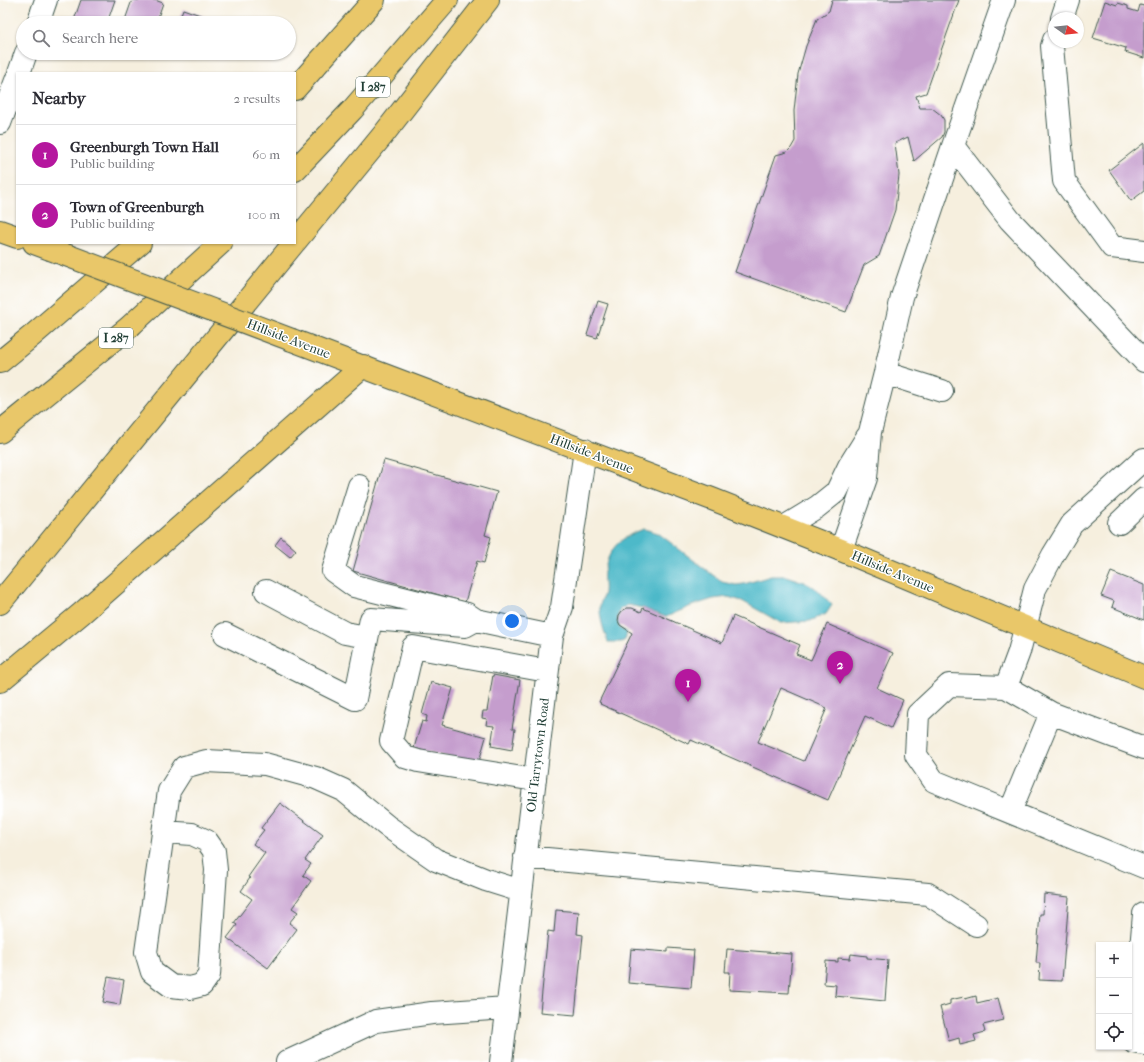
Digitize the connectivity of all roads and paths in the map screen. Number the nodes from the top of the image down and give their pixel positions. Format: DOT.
graph roads {
  1 [pos="46,0"];
  2 [pos="374,0"];
  3 [pos="447,0"];
  4 [pos="488,0"];
  5 [pos="1004,0"];
  6 [pos="1068,0"];
  7 [pos="1064,12"];
  8 [pos="40,16"];
  9 [pos="1052,48"];
  10 [pos="24,60"];
  11 [pos="19,72"];
  12 [pos="16,81"];
  13 [pos="296,88"];
  14 [pos="0,123"];
  15 [pos="953,146"];
  16 [pos="296,169"];
  17 [pos="0,231"];
  18 [pos="16,237"];
  19 [pos="296,242"];
  20 [pos="139,244"];
  21 [pos="220,244"];
  22 [pos="294,244"];
  23 [pos="42,246"];
  24 [pos="1144,251"];
  25 [pos="33,335"];
  26 [pos="0,357"];
  27 [pos="1144,361"];
  28 [pos="0,362"];
  29 [pos="363,366"];
  30 [pos="885,373"];
  31 [pos="942,391"];
  32 [pos="0,432"];
  33 [pos="870,432"];
  34 [pos="585,450"];
  35 [pos="1144,459"];
  36 [pos="359,486"];
  37 [pos="1144,499"];
  38 [pos="1119,523"];
  39 [pos="784,527"];
  40 [pos="841,550"];
  41 [pos="266,591"];
  42 [pos="0,603"];
  43 [pos="476,620"];
  44 [pos="1025,626"];
  45 [pos="225,634"];
  46 [pos="552,636"];
  47 [pos="367,637"];
  48 [pos="547,671"];
  49 [pos="1144,676"];
  50 [pos="0,681"];
  51 [pos="1006,687"];
  52 [pos="1050,713"];
  53 [pos="1144,748"];
  54 [pos="535,780"];
  55 [pos="1010,812"];
  56 [pos="164,832"];
  57 [pos="525,857"];
  58 [pos="1144,867"];
  59 [pos="521,892"];
  60 [pos="1144,914"];
  61 [pos="976,925"];
  62 [pos="507,1008"];
  63 [pos="1144,1044"];
  64 [pos="287,1062"];
  65 [pos="501,1062"];
  1 -- 8 [label="street"];
  2 -- 13 [label="main road"];
  3 -- 16 [label="main road, I 287"];
  4 -- 19 [label="main road"];
  5 -- 15 [label="street"];
  6 -- 7 [label="street"];
  9 -- 24 [label="street"];
  10 -- 11 [label="street"];
  12 -- 14 [label="street"];
  15 -- 27 [label="street"];
  15 -- 30 [label="street"];
  17 -- 18 [label="main road"];
  20 -- 25 [label="main road"];
  21 -- 32 [label="main road, I 287"];
  22 -- 42 [label="main road"];
  23 -- 29 [label="main road, Hillside Avenue, bridge"];
  25 -- 26 [label="main road"];
  25 -- 28 [label="main road"];
  29 -- 34 [label="main road, Hillside Avenue"];
  29 -- 50 [label="main road"];
  30 -- 31 [label="street"];
  30 -- 33 [label="street"];
  33 -- 39 [label="street"];
  33 -- 40 [label="street"];
  34 -- 39 [label="main road, Hillside Avenue"];
  34 -- 46 [label="street, Old Tarrytown Road"];
  35 -- 44 [label="street"];
  36 -- 43 [label="street"];
  37 -- 38 [label="street"];
  39 -- 40 [label="main road, Hillside Avenue"];
  40 -- 44 [label="main road, Hillside Avenue"];
  41 -- 47 [label="street"];
  43 -- 46 [label="street"];
  43 -- 47 [label="street"];
  44 -- 49 [label="main road, Hillside Avenue"];
  44 -- 51 [label="street"];
  45 -- 47 [label="street"];
  46 -- 48 [label="street, Old Tarrytown Road"];
  48 -- 54 [label="street, Old Tarrytown Road"];
  48 -- 54 [label="street"];
  51 -- 52 [label="street"];
  51 -- 55 [label="street"];
  52 -- 53 [label="street"];
  52 -- 55 [label="street"];
  54 -- 57 [label="street, Old Tarrytown Road"];
  55 -- 58 [label="street"];
  56 -- 56 [label="street"];
  56 -- 59 [label="street"];
  57 -- 59 [label="street, Old Tarrytown Road"];
  57 -- 61 [label="street"];
  59 -- 62 [label="street, Old Tarrytown Road"];
  60 -- 63 [label="street"];
  62 -- 64 [label="street"];
  62 -- 65 [label="street, Old Tarrytown Road"];
}
